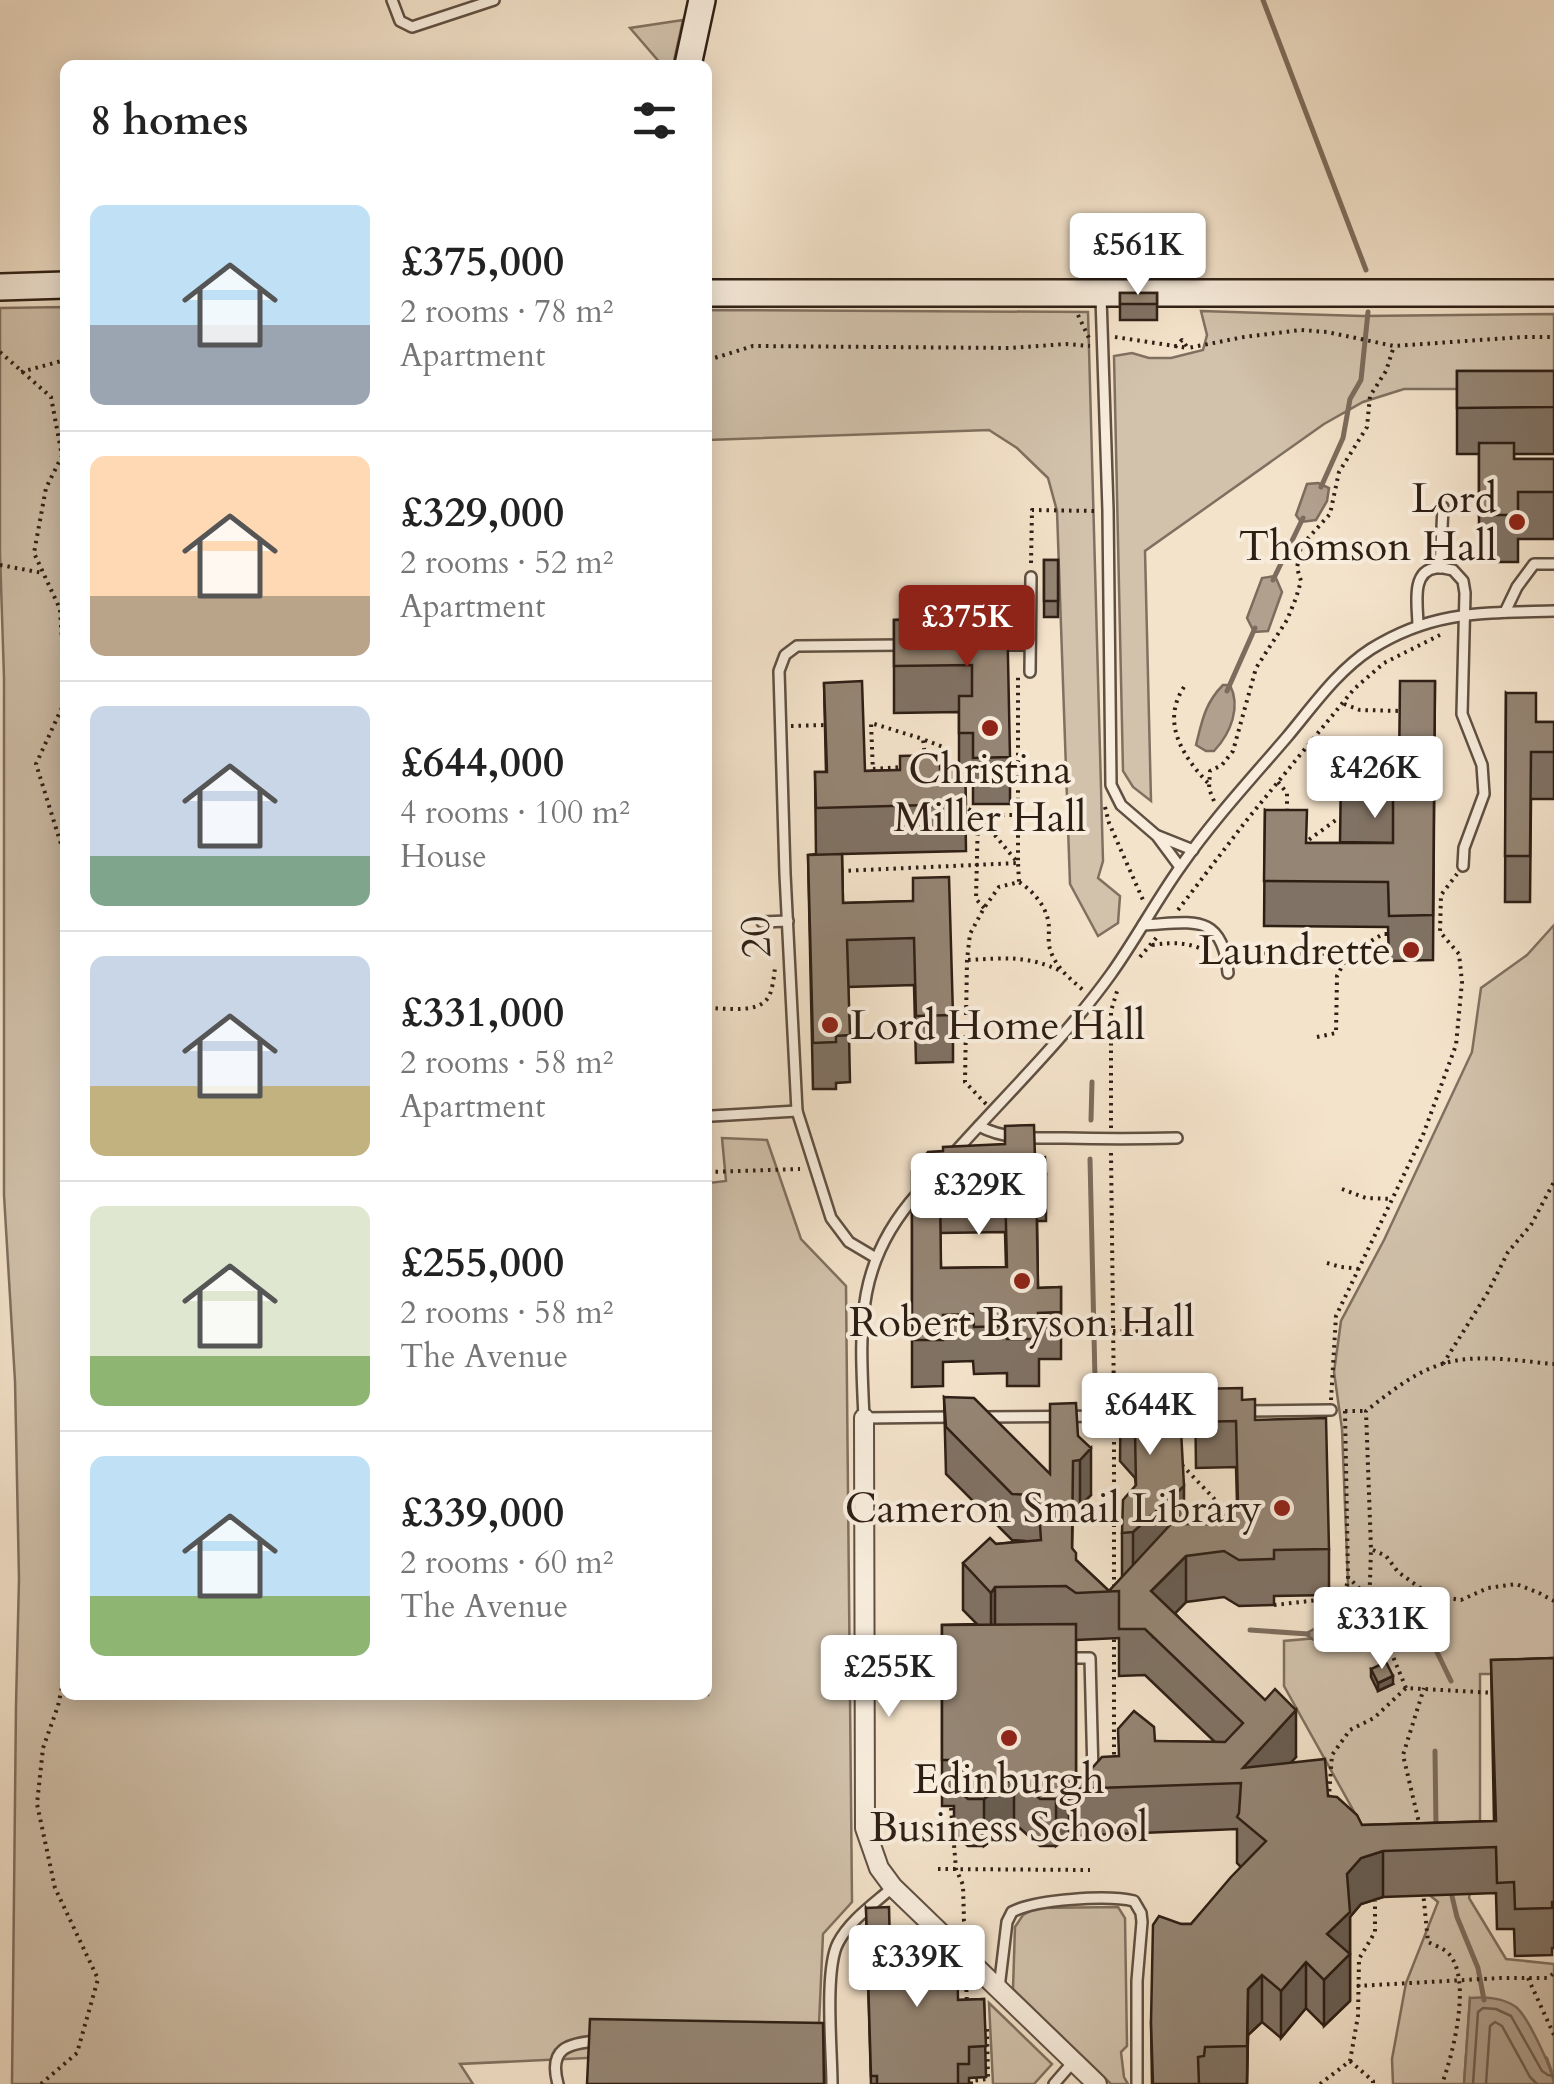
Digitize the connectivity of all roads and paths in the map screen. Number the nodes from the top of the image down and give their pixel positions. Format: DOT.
graph roads {
  1 [pos="392,0"];
  2 [pos="494,0"];
  3 [pos="702,0"];
  4 [pos="689,60"];
  5 [pos="0,286"];
  6 [pos="60,286"];
  7 [pos="712,292"];
  8 [pos="1100,294"];
  9 [pos="1554,294"];
  10 [pos="1104,335"];
  11 [pos="1554,336"];
  12 [pos="1394,346"];
  13 [pos="0,352"];
  14 [pos="712,359"];
  15 [pos="60,361"];
  16 [pos="21,372"];
  17 [pos="60,440"];
  18 [pos="60,460"];
  19 [pos="1442,507"];
  20 [pos="1108,510"];
  21 [pos="1554,564"];
  22 [pos="0,566"];
  23 [pos="1440,568"];
  24 [pos="43,572"];
  25 [pos="1031,578"];
  26 [pos="60,609"];
  27 [pos="1554,610"];
  28 [pos="1506,612"];
  29 [pos="1466,614"];
  30 [pos="1418,626"];
  31 [pos="1466,630"];
  32 [pos="981,645"];
  33 [pos="1018,645"];
  34 [pos="1030,645"];
  35 [pos="908,646"];
  36 [pos="1030,672"];
  37 [pos="1184,687"];
  38 [pos="1342,702"];
  39 [pos="1402,711"];
  40 [pos="60,712"];
  41 [pos="834,724"];
  42 [pos="780,726"];
  43 [pos="922,739"];
  44 [pos="948,749"];
  45 [pos="959,764"];
  46 [pos="908,767"];
  47 [pos="873,769"];
  48 [pos="1278,782"];
  49 [pos="872,784"];
  50 [pos="1209,784"];
  51 [pos="952,798"];
  52 [pos="1223,812"];
  53 [pos="978,815"];
  54 [pos="1017,816"];
  55 [pos="1336,820"];
  56 [pos="1287,828"];
  57 [pos="1157,836"];
  58 [pos="60,842"];
  59 [pos="1303,844"];
  60 [pos="1193,850"];
  61 [pos="1018,863"];
  62 [pos="976,865"];
  63 [pos="1463,866"];
  64 [pos="1180,867"];
  65 [pos="842,871"];
  66 [pos="1019,882"];
  67 [pos="984,908"];
  68 [pos="788,921"];
  69 [pos="762,922"];
  70 [pos="1168,924"];
  71 [pos="1143,925"];
  72 [pos="1402,934"];
  73 [pos="789,944"];
  74 [pos="1149,946"];
  75 [pos="1226,952"];
  76 [pos="1349,954"];
  77 [pos="1139,959"];
  78 [pos="967,960"];
  79 [pos="1061,971"];
  80 [pos="1228,973"];
  81 [pos="1118,986"];
  82 [pos="1093,998"];
  83 [pos="712,1008"];
  84 [pos="1111,1011"];
  85 [pos="1318,1037"];
  86 [pos="981,1110"];
  87 [pos="797,1111"];
  88 [pos="712,1116"];
  89 [pos="978,1126"];
  90 [pos="1177,1138"];
  91 [pos="1111,1140"];
  92 [pos="945,1163"];
  93 [pos="815,1169"];
  94 [pos="712,1172"];
  95 [pos="1554,1182"];
  96 [pos="923,1188"];
  97 [pos="1342,1188"];
  98 [pos="1392,1199"];
  99 [pos="876,1258"];
  100 [pos="1327,1263"];
  101 [pos="1360,1269"];
  102 [pos="1113,1331"];
  103 [pos="1187,1332"];
  104 [pos="1442,1364"];
  105 [pos="1554,1364"];
  106 [pos="1331,1410"];
  107 [pos="1346,1410"];
  108 [pos="1366,1411"];
  109 [pos="1222,1412"];
  110 [pos="1239,1412"];
  111 [pos="1114,1416"];
  112 [pos="864,1418"];
  113 [pos="1172,1456"];
  114 [pos="1226,1526"];
  115 [pos="1371,1548"];
  116 [pos="1348,1577"];
  117 [pos="1114,1593"];
  118 [pos="1368,1597"];
  119 [pos="1554,1601"];
  120 [pos="1274,1605"];
  121 [pos="1114,1633"];
  122 [pos="1057,1658"];
  123 [pos="965,1661"];
  124 [pos="865,1662"];
  125 [pos="1406,1688"];
  126 [pos="1424,1688"];
  127 [pos="1510,1694"];
  128 [pos="60,1696"];
  129 [pos="1114,1762"];
  130 [pos="1093,1774"];
  131 [pos="951,1808"];
  132 [pos="1341,1808"];
  133 [pos="1422,1837"];
  134 [pos="938,1869"];
  135 [pos="956,1869"];
  136 [pos="1090,1870"];
  137 [pos="1424,1886"];
  138 [pos="893,1887"];
  139 [pos="1375,1901"];
  140 [pos="968,1939"];
  141 [pos="974,1964"];
  142 [pos="1554,1973"];
  143 [pos="1528,1978"];
  144 [pos="1461,1980"];
  145 [pos="1357,1986"];
  146 [pos="999,1988"];
  147 [pos="967,2007"];
  148 [pos="978,2025"];
  149 [pos="1554,2034"];
  150 [pos="614,2041"];
  151 [pos="812,2046"];
  152 [pos="832,2046"];
  153 [pos="1074,2060"];
  154 [pos="1350,2061"];
  155 [pos="41,2084"];
  156 [pos="558,2084"];
  157 [pos="832,2084"];
  158 [pos="971,2084"];
  159 [pos="1054,2084"];
  160 [pos="1098,2084"];
  161 [pos="1138,2084"];
  162 [pos="1320,2084"];
  163 [pos="1374,2084"];
  164 [pos="1442,2084"];
  1 -- 2 [label="lane"];
  3 -- 4 [label="street"];
  5 -- 6 [label="street"];
  7 -- 8 [label="street"];
  8 -- 9 [label="street"];
  8 -- 10 [label="lane"];
  10 -- 12 [label="path"];
  10 -- 14 [label="path"];
  10 -- 20 [label="lane"];
  11 -- 12 [label="path"];
  12 -- 50 [label="path"];
  13 -- 16 [label="path"];
  15 -- 16 [label="path"];
  16 -- 17 [label="path"];
  18 -- 24 [label="path"];
  19 -- 23 [label="lane"];
  20 -- 25 [label="path"];
  20 -- 57 [label="lane"];
  21 -- 28 [label="lane"];
  22 -- 24 [label="path"];
  23 -- 29 [label="lane"];
  23 -- 30 [label="lane"];
  24 -- 26 [label="path"];
  25 -- 34 [label="lane"];
  27 -- 28 [label="lane"];
  28 -- 29 [label="lane"];
  29 -- 30 [label="lane"];
  29 -- 31 [label="lane"];
  30 -- 52 [label="lane"];
  31 -- 38 [label="path"];
  31 -- 63 [label="lane"];
  32 -- 33 [label="lane"];
  33 -- 34 [label="lane"];
  33 -- 54 [label="path"];
  34 -- 36 [label="lane"];
  35 -- 42 [label="lane, 20"];
  37 -- 50 [label="path"];
  38 -- 39 [label="path"];
  38 -- 48 [label="path"];
  40 -- 58 [label="path"];
  41 -- 42 [label="path"];
  42 -- 68 [label="lane, 20"];
  43 -- 44 [label="path"];
  43 -- 45 [label="path"];
  43 -- 47 [label="path"];
  46 -- 47 [label="path"];
  47 -- 49 [label="path"];
  48 -- 56 [label="path"];
  48 -- 70 [label="path"];
  50 -- 52 [label="path"];
  51 -- 53 [label="path"];
  52 -- 60 [label="lane"];
  53 -- 54 [label="path"];
  53 -- 61 [label="path"];
  53 -- 62 [label="path"];
  54 -- 61 [label="path"];
  55 -- 59 [label="path"];
  57 -- 60 [label="lane"];
  57 -- 64 [label="lane"];
  60 -- 64 [label="lane"];
  61 -- 62 [label="path"];
  61 -- 66 [label="path"];
  62 -- 65 [label="path"];
  62 -- 67 [label="path"];
  63 -- 98 [label="path"];
  64 -- 71 [label="lane"];
  66 -- 67 [label="path"];
  66 -- 79 [label="path"];
  67 -- 78 [label="path"];
  68 -- 69 [label="lane"];
  68 -- 73 [label="lane, 20"];
  70 -- 71 [label="lane"];
  70 -- 74 [label="path"];
  70 -- 75 [label="lane"];
  71 -- 82 [label="lane"];
  72 -- 76 [label="path"];
  73 -- 83 [label="path"];
  73 -- 87 [label="lane, 20"];
  74 -- 75 [label="path"];
  74 -- 77 [label="path"];
  75 -- 76 [label="path"];
  75 -- 80 [label="lane"];
  76 -- 85 [label="path"];
  78 -- 79 [label="path"];
  78 -- 86 [label="path"];
  79 -- 82 [label="path"];
  81 -- 84 [label="path"];
  82 -- 84 [label="path"];
  82 -- 89 [label="lane"];
  84 -- 91 [label="path"];
  87 -- 88 [label="lane"];
  87 -- 93 [label="lane, 20"];
  89 -- 91 [label="lane"];
  89 -- 92 [label="lane"];
  90 -- 91 [label="lane"];
  91 -- 102 [label="path"];
  93 -- 94 [label="path"];
  93 -- 99 [label="lane, 20"];
  95 -- 104 [label="path"];
  96 -- 99 [label="lane"];
  97 -- 98 [label="path"];
  98 -- 101 [label="path"];
  99 -- 112 [label="lane"];
  100 -- 101 [label="path"];
  101 -- 106 [label="path"];
  102 -- 103 [label="path"];
  102 -- 111 [label="path"];
  104 -- 105 [label="path"];
  104 -- 108 [label="path"];
  106 -- 107 [label="path"];
  106 -- 110 [label="lane"];
  107 -- 108 [label="path"];
  107 -- 116 [label="path"];
  108 -- 115 [label="path"];
  109 -- 111 [label="lane"];
  111 -- 112 [label="lane"];
  111 -- 117 [label="path"];
  112 -- 124 [label="street"];
  113 -- 114 [label="path"];
  115 -- 118 [label="path"];
  115 -- 119 [label="path"];
  116 -- 118 [label="path"];
  116 -- 120 [label="path"];
  118 -- 125 [label="path"];
  121 -- 129 [label="path"];
  122 -- 130 [label="lane"];
  123 -- 124 [label="lane"];
  124 -- 138 [label="street"];
  125 -- 126 [label="path"];
  125 -- 132 [label="path"];
  126 -- 127 [label="path"];
  126 -- 133 [label="path"];
  128 -- 155 [label="path"];
  131 -- 135 [label="path"];
  134 -- 135 [label="path"];
  135 -- 136 [label="path"];
  135 -- 140 [label="path"];
  137 -- 144 [label="path"];
  138 -- 141 [label="street"];
  138 -- 152 [label="lane"];
  139 -- 145 [label="path"];
  141 -- 146 [label="street"];
  141 -- 147 [label="path"];
  142 -- 143 [label="path"];
  143 -- 144 [label="path"];
  143 -- 149 [label="path"];
  144 -- 145 [label="path"];
  144 -- 164 [label="path"];
  145 -- 154 [label="path"];
  146 -- 153 [label="street"];
  146 -- 161 [label="lane"];
  148 -- 158 [label="path"];
  150 -- 156 [label="lane"];
  151 -- 152 [label="lane"];
  152 -- 157 [label="lane"];
  153 -- 159 [label="lane"];
  153 -- 160 [label="street"];
  154 -- 162 [label="path"];
  154 -- 163 [label="path"];
}
